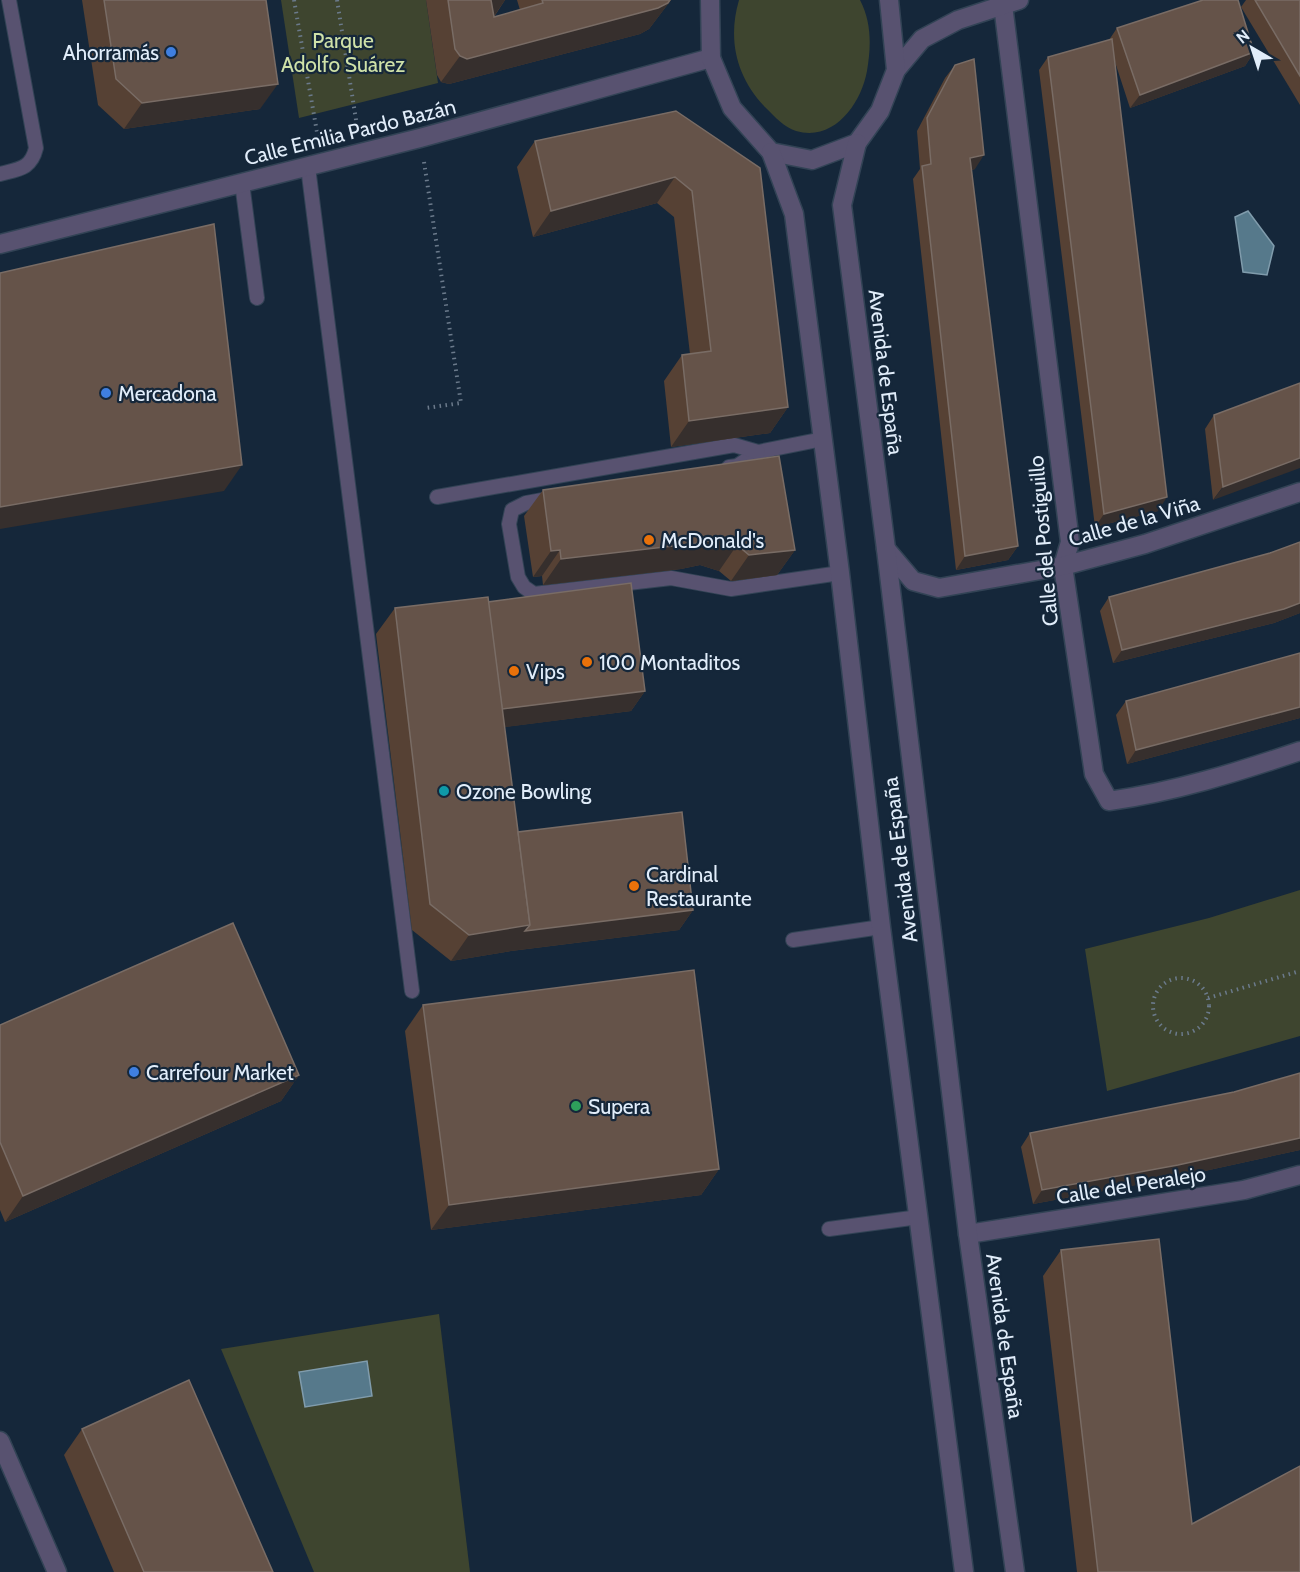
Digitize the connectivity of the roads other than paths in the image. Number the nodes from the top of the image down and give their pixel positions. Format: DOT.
graph roads {
  1 [pos="9,0"];
  2 [pos="710,0"];
  3 [pos="889,0"];
  4 [pos="1011,3"];
  5 [pos="711,58"];
  6 [pos="896,70"];
  7 [pos="857,143"];
  8 [pos="771,152"];
  9 [pos="315,164"];
  10 [pos="0,174"];
  11 [pos="242,183"];
  12 [pos="0,244"];
  13 [pos="257,298"];
  14 [pos="823,439"];
  15 [pos="758,452"];
  16 [pos="714,470"];
  17 [pos="1300,492"];
  18 [pos="561,496"];
  19 [pos="438,497"];
  20 [pos="886,549"];
  21 [pos="1063,566"];
  22 [pos="840,573"];
  23 [pos="1300,751"];
  24 [pos="881,927"];
  25 [pos="793,940"];
  26 [pos="412,991"];
  27 [pos="1300,1175"];
  28 [pos="918,1217"];
  29 [pos="829,1229"];
  30 [pos="968,1234"];
  31 [pos="0,1441"];
  32 [pos="57,1572"];
  33 [pos="964,1572"];
  34 [pos="1016,1572"];
  1 -- 10 [label="lane"];
  2 -- 5 [label="street"];
  3 -- 6 [label="street"];
  4 -- 6 [label="street"];
  4 -- 21 [label="street, Calle del Postiguillo"];
  5 -- 8 [label="street"];
  5 -- 9 [label="street, Calle Emilia Pardo Bazán"];
  6 -- 7 [label="street"];
  7 -- 8 [label="street"];
  7 -- 20 [label="street, Avenida de España"];
  8 -- 14 [label="street, Avenida de España"];
  9 -- 11 [label="street, Calle Emilia Pardo Bazán"];
  9 -- 26 [label="lane"];
  11 -- 12 [label="street, Calle Emilia Pardo Bazán"];
  11 -- 13 [label="lane"];
  14 -- 15 [label="lane"];
  14 -- 22 [label="street, Avenida de España"];
  15 -- 16 [label="lane"];
  15 -- 19 [label="lane"];
  17 -- 21 [label="street, Calle de la Viña"];
  18 -- 22 [label="lane"];
  20 -- 21 [label="street, Calle de la Viña"];
  20 -- 30 [label="street, Avenida de España"];
  21 -- 23 [label="street, Calle del Postiguillo"];
  22 -- 24 [label="street, Avenida de España"];
  24 -- 25 [label="lane"];
  24 -- 28 [label="street, Avenida de España"];
  27 -- 30 [label="street, Calle del Peralejo"];
  28 -- 29 [label="lane"];
  28 -- 33 [label="street, Avenida de España"];
  30 -- 34 [label="street, Avenida de España"];
  31 -- 32 [label="street"];
}
